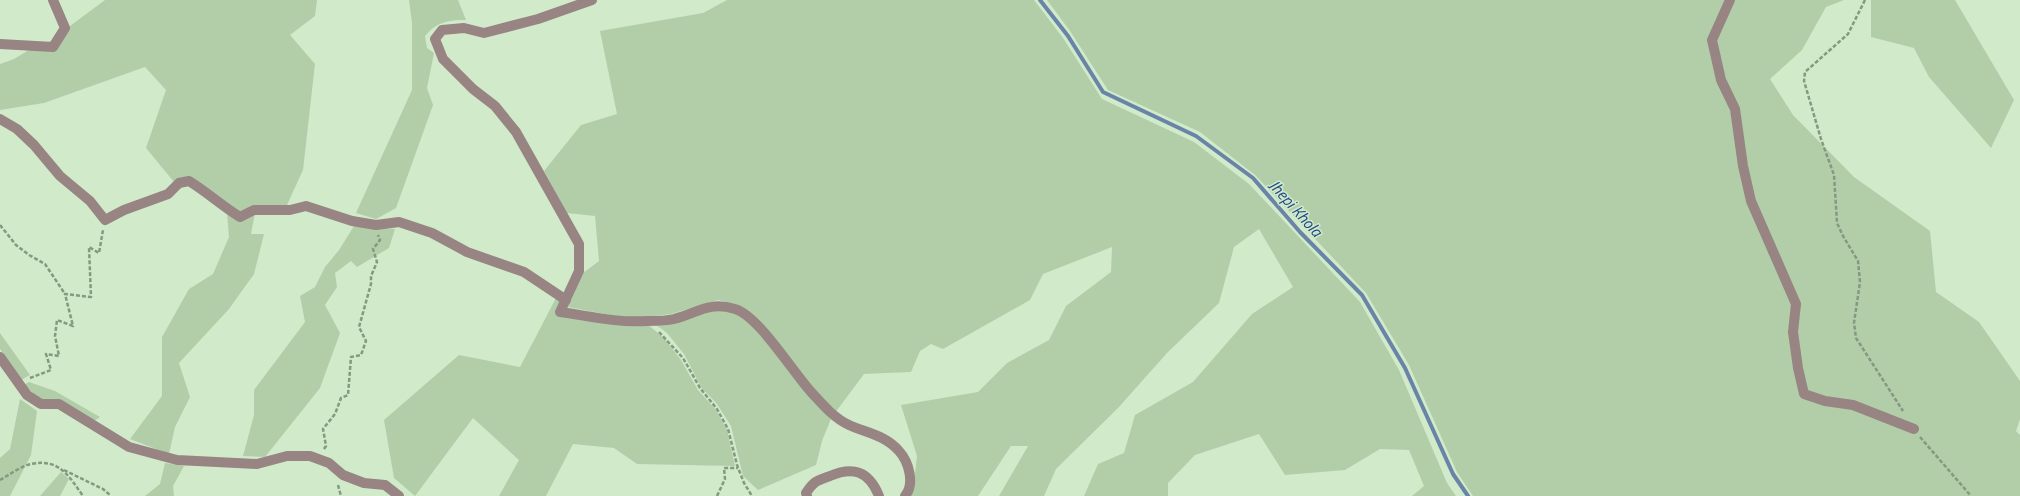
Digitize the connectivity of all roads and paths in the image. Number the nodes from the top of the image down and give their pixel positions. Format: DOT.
graph roads {
  1 [pos="53,0"];
  2 [pos="592,0"];
  3 [pos="1730,0"];
  4 [pos="1865,0"];
  5 [pos="0,44"];
  6 [pos="0,119"];
  7 [pos="105,220"];
  8 [pos="0,224"];
  9 [pos="376,225"];
  10 [pos="65,294"];
  11 [pos="566,300"];
  12 [pos="647,321"];
  13 [pos="0,357"];
  14 [pos="18,383"];
  15 [pos="1914,429"];
  16 [pos="320,459"];
  17 [pos="62,468"];
  18 [pos="738,468"];
  19 [pos="0,480"];
  20 [pos="83,496"];
  21 [pos="111,496"];
  22 [pos="399,496"];
  23 [pos="717,496"];
  24 [pos="752,496"];
  25 [pos="808,496"];
  26 [pos="879,496"];
  27 [pos="906,496"];
  28 [pos="1971,496"];
  1 -- 5 [label="street"];
  2 -- 11 [label="street"];
  3 -- 15 [label="street"];
  4 -- 15 [label="path"];
  6 -- 7 [label="street"];
  7 -- 9 [label="street"];
  7 -- 10 [label="path"];
  8 -- 10 [label="path"];
  9 -- 11 [label="street"];
  9 -- 16 [label="path"];
  10 -- 14 [label="path"];
  11 -- 12 [label="street"];
  12 -- 18 [label="path"];
  12 -- 27 [label="street"];
  13 -- 14 [label="street"];
  14 -- 16 [label="street"];
  15 -- 28 [label="path"];
  16 -- 22 [label="street"];
  17 -- 19 [label="path"];
  17 -- 20 [label="path"];
  17 -- 21 [label="path"];
  18 -- 23 [label="path"];
  18 -- 24 [label="path"];
  25 -- 26 [label="street"];
}
